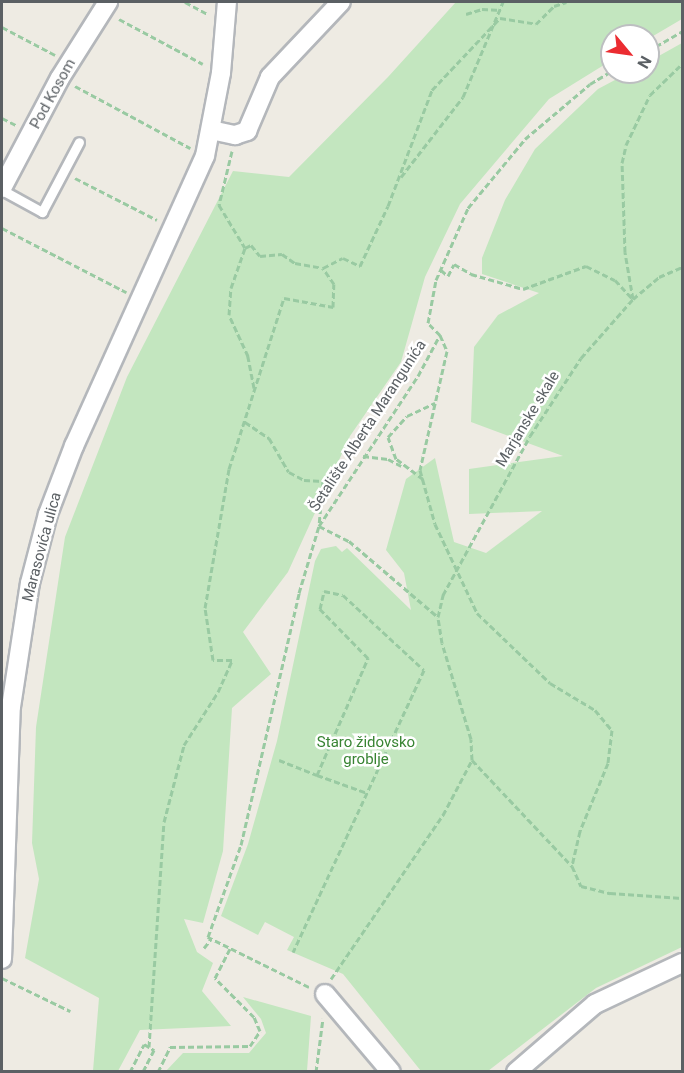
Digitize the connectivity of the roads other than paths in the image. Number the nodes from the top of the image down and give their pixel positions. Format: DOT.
graph roads {
  1 [pos="108,2"];
  2 [pos="227,2"];
  3 [pos="341,2"];
  4 [pos="211,130"];
  5 [pos="79,142"];
  6 [pos="2,189"];
  7 [pos="2,959"];
  8 [pos="682,963"];
  9 [pos="325,994"];
  10 [pos="391,1071"];
  11 [pos="516,1071"];
  1 -- 6 [label="street, Pod Kosom"];
  2 -- 4 [label="street, Marasovića ulica"];
  3 -- 4 [label="street"];
  4 -- 7 [label="street, Marasovića ulica"];
  5 -- 6 [label="lane"];
  8 -- 11 [label="street"];
  9 -- 10 [label="street"];
}
